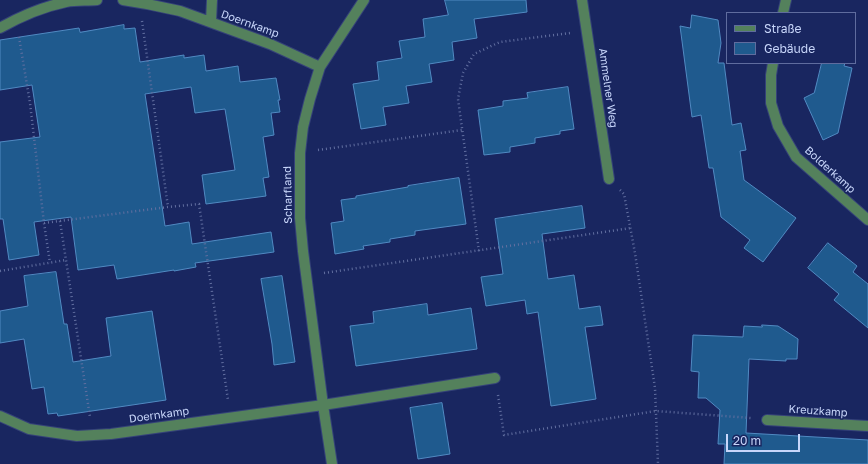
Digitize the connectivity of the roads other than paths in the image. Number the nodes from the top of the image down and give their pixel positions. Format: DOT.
graph roads {
  1 [pos="97,0"];
  2 [pos="123,0"];
  3 [pos="212,0"];
  4 [pos="364,0"];
  5 [pos="582,0"];
  6 [pos="786,0"];
  7 [pos="59,2"];
  8 [pos="783,12"];
  9 [pos="210,22"];
  10 [pos="0,28"];
  11 [pos="773,64"];
  12 [pos="320,67"];
  13 [pos="609,179"];
  14 [pos="868,220"];
  15 [pos="495,378"];
  16 [pos="323,405"];
  17 [pos="0,416"];
  18 [pos="768,420"];
  19 [pos="868,426"];
  20 [pos="332,464"];
  1 -- 7 [label="street"];
  2 -- 9 [label="street, Doernkamp"];
  3 -- 9 [label="street"];
  4 -- 12 [label="street, Scharfland"];
  5 -- 13 [label="street, Ammelner Weg"];
  6 -- 8 [label="street"];
  7 -- 10 [label="street"];
  9 -- 12 [label="street, Doernkamp"];
  11 -- 14 [label="street, Bolderkamp"];
  12 -- 16 [label="street, Scharfland"];
  15 -- 16 [label="street"];
  16 -- 17 [label="street, Doernkamp"];
  16 -- 20 [label="street, Scharfland"];
  18 -- 19 [label="street, Kreuzkamp"];
}
